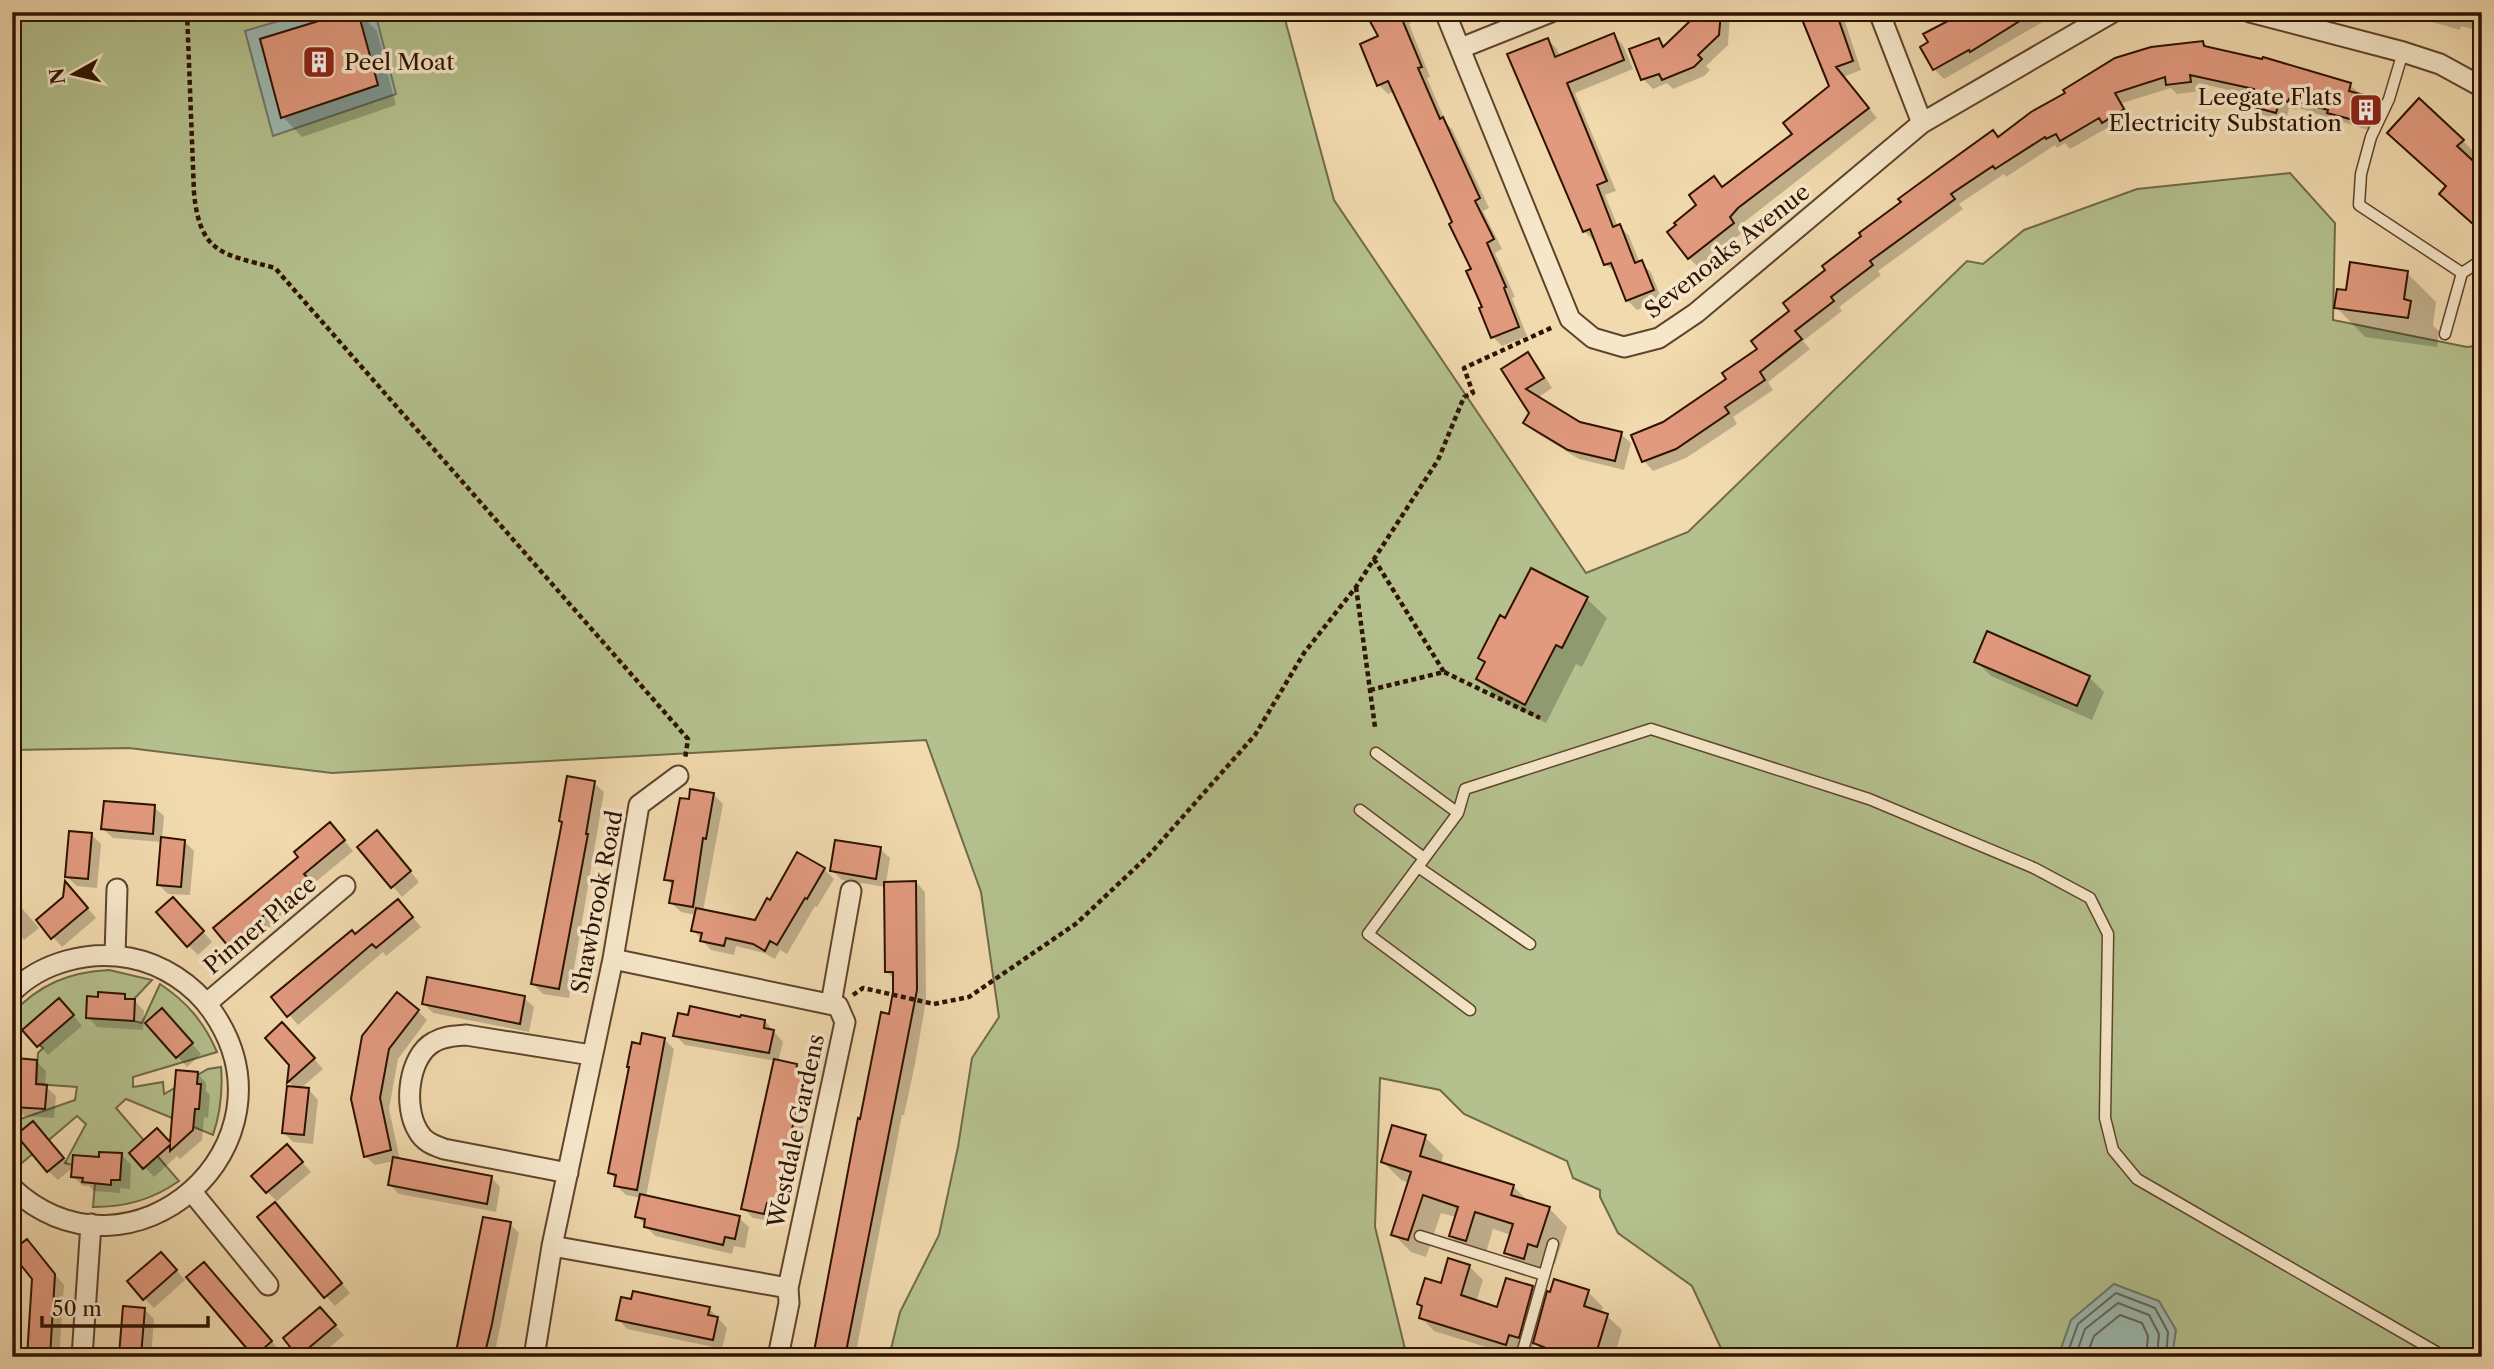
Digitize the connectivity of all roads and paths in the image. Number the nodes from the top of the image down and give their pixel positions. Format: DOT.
graph roads {
  1 [pos="187,12"];
  2 [pos="1445,12"];
  3 [pos="1551,12"];
  4 [pos="1879,12"];
  5 [pos="2113,12"];
  6 [pos="2250,12"];
  7 [pos="1461,48"];
  8 [pos="2403,52"];
  9 [pos="2482,87"];
  10 [pos="1922,123"];
  11 [pos="2482,260"];
  12 [pos="2462,273"];
  13 [pos="1570,319"];
  14 [pos="2445,334"];
  15 [pos="1374,559"];
  16 [pos="1356,587"];
  17 [pos="1444,672"];
  18 [pos="1370,690"];
  19 [pos="1540,718"];
  20 [pos="1375,727"];
  21 [pos="1376,753"];
  22 [pos="678,776"];
  23 [pos="1360,810"];
  24 [pos="1458,813"];
  25 [pos="1421,862"];
  26 [pos="345,886"];
  27 [pos="117,889"];
  28 [pos="851,891"];
  29 [pos="1530,944"];
  30 [pos="115,956"];
  31 [pos="612,958"];
  32 [pos="14,986"];
  33 [pos="206,1003"];
  34 [pos="835,1005"];
  35 [pos="1470,1010"];
  36 [pos="591,1055"];
  37 [pos="568,1173"];
  38 [pos="12,1188"];
  39 [pos="192,1192"];
  40 [pos="91,1224"];
  41 [pos="1420,1236"];
  42 [pos="1553,1244"];
  43 [pos="552,1246"];
  44 [pos="1544,1275"];
  45 [pos="268,1285"];
  46 [pos="788,1288"];
  47 [pos="82,1357"];
  48 [pos="534,1357"];
  49 [pos="778,1357"];
  50 [pos="1521,1357"];
  51 [pos="2445,1357"];
  1 -- 22 [label="path"];
  2 -- 7 [label="street"];
  3 -- 7 [label="street"];
  4 -- 10 [label="street"];
  5 -- 10 [label="street, Sevenoaks Avenue"];
  6 -- 8 [label="street"];
  7 -- 13 [label="street"];
  8 -- 9 [label="street"];
  8 -- 12 [label="lane"];
  10 -- 13 [label="street, Sevenoaks Avenue"];
  11 -- 12 [label="lane"];
  12 -- 14 [label="lane"];
  13 -- 15 [label="path"];
  15 -- 16 [label="path"];
  15 -- 17 [label="path"];
  16 -- 18 [label="path"];
  16 -- 34 [label="path"];
  17 -- 18 [label="path"];
  17 -- 19 [label="path"];
  18 -- 20 [label="path"];
  21 -- 24 [label="lane"];
  22 -- 31 [label="street, Shawbrook Road"];
  23 -- 25 [label="lane"];
  24 -- 25 [label="lane"];
  24 -- 51 [label="lane"];
  25 -- 29 [label="lane"];
  25 -- 35 [label="lane"];
  26 -- 33 [label="street, Pinner Place"];
  27 -- 30 [label="street"];
  28 -- 34 [label="street"];
  30 -- 32 [label="street"];
  30 -- 33 [label="street"];
  31 -- 34 [label="street, Westdale Gardens"];
  31 -- 36 [label="street, Shawbrook Road"];
  33 -- 39 [label="street"];
  34 -- 46 [label="street, Westdale Gardens"];
  36 -- 37 [label="street, Shawbrook Road"];
  36 -- 37 [label="street"];
  37 -- 43 [label="street, Shawbrook Road"];
  38 -- 40 [label="street"];
  39 -- 40 [label="street"];
  39 -- 45 [label="street"];
  40 -- 47 [label="street"];
  41 -- 44 [label="lane"];
  42 -- 44 [label="lane"];
  43 -- 46 [label="street"];
  43 -- 48 [label="street, Shawbrook Road"];
  44 -- 50 [label="lane"];
  46 -- 49 [label="street, Westdale Gardens"];
}
